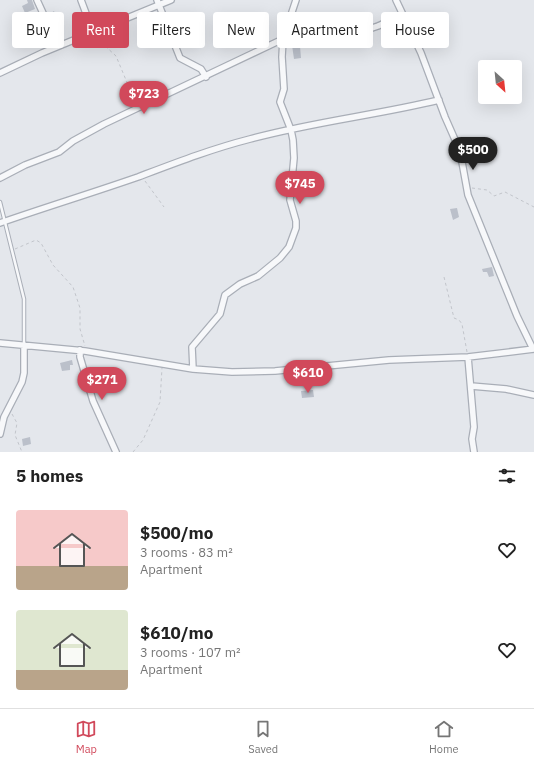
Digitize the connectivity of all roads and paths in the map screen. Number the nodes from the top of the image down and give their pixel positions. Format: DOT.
graph roads {
  1 [pos="37,0"];
  2 [pos="82,0"];
  3 [pos="171,0"];
  4 [pos="296,0"];
  5 [pos="396,0"];
  6 [pos="158,3"];
  7 [pos="42,12"];
  8 [pos="86,12"];
  9 [pos="292,12"];
  10 [pos="401,12"];
  11 [pos="129,16"];
  12 [pos="277,42"];
  13 [pos="54,48"];
  14 [pos="107,48"];
  15 [pos="283,48"];
  16 [pos="419,48"];
  17 [pos="0,74"];
  18 [pos="206,77"];
  19 [pos="439,100"];
  20 [pos="137,108"];
  21 [pos="291,130"];
  22 [pos="138,177"];
  23 [pos="0,178"];
  24 [pos="467,187"];
  25 [pos="0,202"];
  26 [pos="164,207"];
  27 [pos="534,207"];
  28 [pos="3,222"];
  29 [pos="13,250"];
  30 [pos="444,277"];
  31 [pos="0,344"];
  32 [pos="24,345"];
  33 [pos="533,349"];
  34 [pos="83,351"];
  35 [pos="468,357"];
  36 [pos="163,364"];
  37 [pos="193,369"];
  38 [pos="471,386"];
  39 [pos="534,395"];
  40 [pos="8,409"];
  41 [pos="0,434"];
  42 [pos="22,452"];
  43 [pos="116,452"];
  44 [pos="133,452"];
  45 [pos="474,452"];
  1 -- 7 [label="street"];
  2 -- 8 [label="street"];
  3 -- 6 [label="street"];
  4 -- 9 [label="street"];
  5 -- 10 [label="street"];
  6 -- 11 [label="street"];
  6 -- 18 [label="street"];
  12 -- 18 [label="street"];
  13 -- 17 [label="street"];
  14 -- 20 [label="path"];
  15 -- 21 [label="street"];
  16 -- 19 [label="street"];
  18 -- 20 [label="street"];
  19 -- 21 [label="street"];
  19 -- 24 [label="street"];
  20 -- 23 [label="street"];
  21 -- 22 [label="street"];
  21 -- 37 [label="street"];
  22 -- 26 [label="path"];
  22 -- 28 [label="street"];
  24 -- 27 [label="path"];
  24 -- 33 [label="street"];
  25 -- 28 [label="lane"];
  28 -- 29 [label="lane"];
  29 -- 32 [label="lane"];
  29 -- 34 [label="path"];
  30 -- 35 [label="path"];
  31 -- 32 [label="street"];
  32 -- 34 [label="street"];
  32 -- 40 [label="street"];
  33 -- 35 [label="street"];
  34 -- 36 [label="street"];
  34 -- 43 [label="street"];
  35 -- 37 [label="street"];
  35 -- 38 [label="street"];
  36 -- 37 [label="street"];
  36 -- 44 [label="path"];
  38 -- 39 [label="street"];
  38 -- 45 [label="street"];
  40 -- 41 [label="street"];
  40 -- 42 [label="path"];
}
